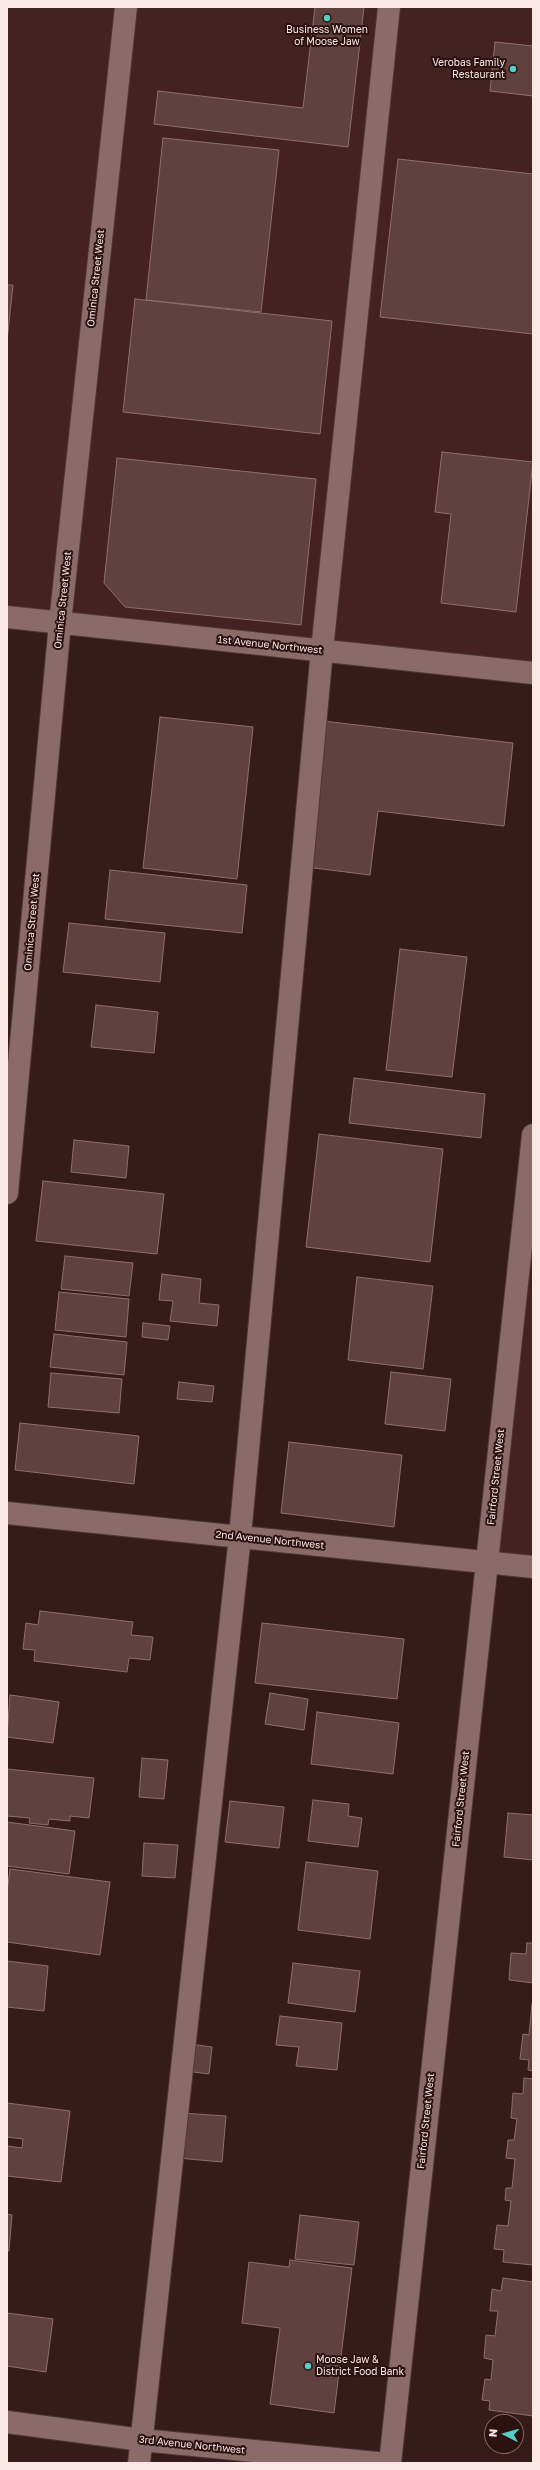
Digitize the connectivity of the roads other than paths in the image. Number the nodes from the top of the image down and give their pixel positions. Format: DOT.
graph roads {
  1 [pos="126,7"];
  2 [pos="389,7"];
  3 [pos="7,617"];
  4 [pos="60,623"];
  5 [pos="322,650"];
  6 [pos="533,673"];
  7 [pos="533,1135"];
  8 [pos="7,1193"];
  9 [pos="7,1513"];
  10 [pos="240,1536"];
  11 [pos="486,1562"];
  12 [pos="533,1567"];
  13 [pos="7,2422"];
  14 [pos="142,2440"];
  15 [pos="139,2463"];
  16 [pos="377,2463"];
  17 [pos="390,2463"];
  1 -- 4 [label="street, Ominica Street West"];
  2 -- 5 [label="street"];
  3 -- 4 [label="street, 1st Avenue Northwest"];
  4 -- 5 [label="street, 1st Avenue Northwest"];
  4 -- 8 [label="street, Ominica Street West"];
  5 -- 6 [label="street, 1st Avenue Northwest"];
  5 -- 10 [label="street"];
  7 -- 11 [label="street, Fairford Street West"];
  9 -- 10 [label="street, 2nd Avenue Northwest"];
  10 -- 11 [label="street, 2nd Avenue Northwest"];
  10 -- 14 [label="street"];
  11 -- 12 [label="street, 2nd Avenue Northwest"];
  11 -- 17 [label="street, Fairford Street West"];
  13 -- 14 [label="street, 3rd Avenue Northwest"];
  14 -- 15 [label="street"];
  14 -- 16 [label="street, 3rd Avenue Northwest"];
}
